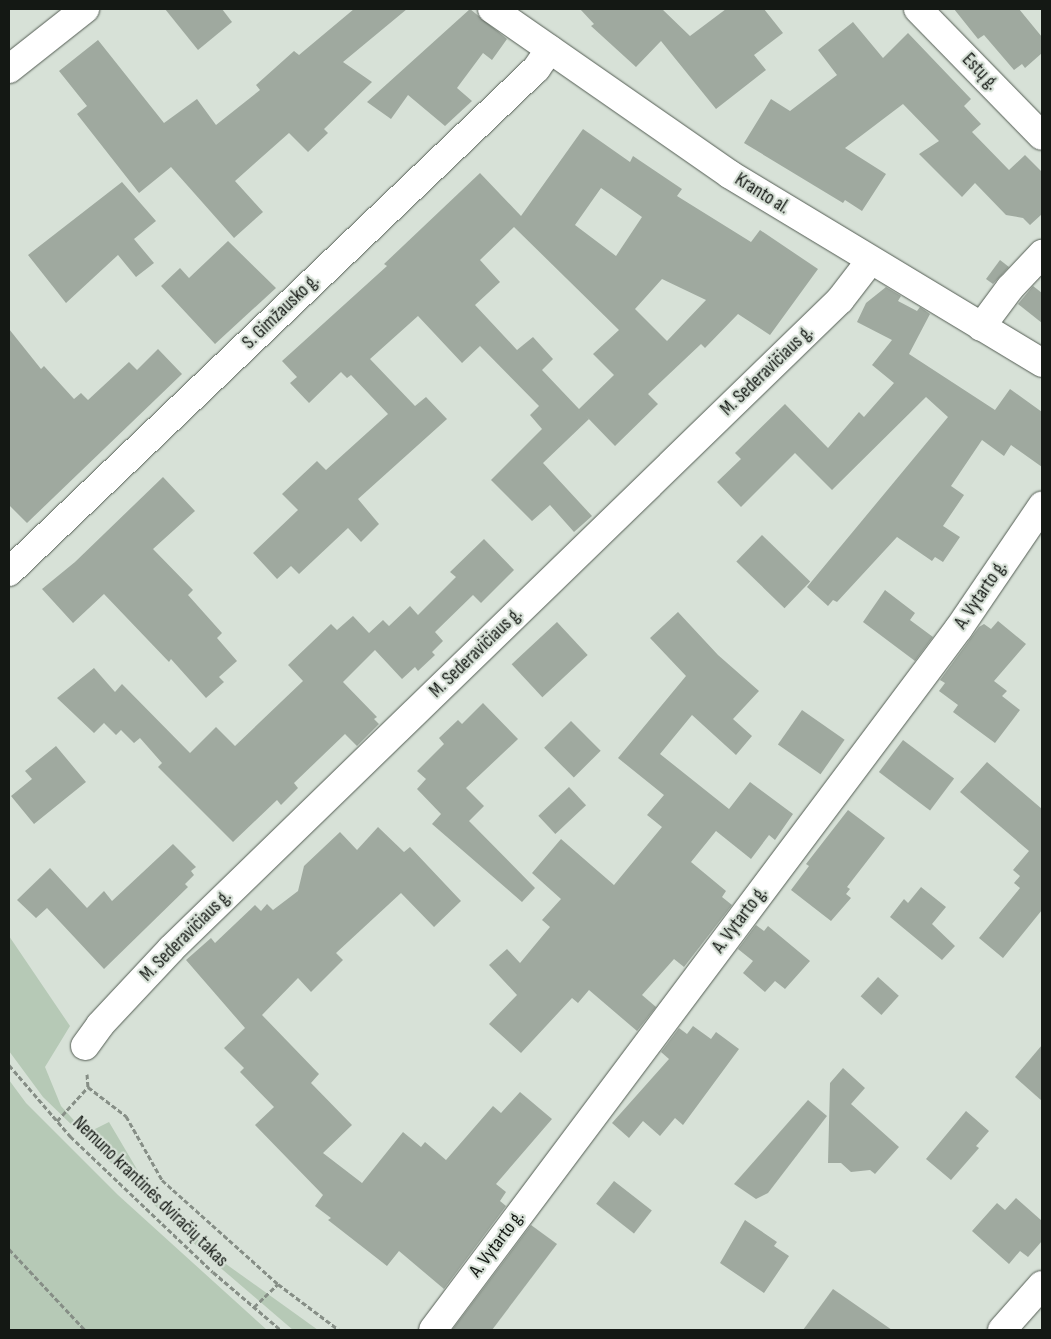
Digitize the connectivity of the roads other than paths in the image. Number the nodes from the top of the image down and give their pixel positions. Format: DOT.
graph roads {
  1 [pos="85,9"];
  2 [pos="492,9"];
  3 [pos="918,9"];
  4 [pos="550,49"];
  5 [pos="9,69"];
  6 [pos="1042,136"];
  7 [pos="1042,254"];
  8 [pos="870,261"];
  9 [pos="982,326"];
  10 [pos="1042,363"];
  11 [pos="1042,506"];
  12 [pos="9,572"];
  13 [pos="84,1046"];
  14 [pos="1042,1285"];
  15 [pos="433,1330"];
  16 [pos="1002,1330"];
  1 -- 5 [label="street"];
  2 -- 4 [label="street, Kranto al."];
  3 -- 6 [label="street, Estų g."];
  4 -- 8 [label="street, Kranto al."];
  4 -- 12 [label="street, S. Gimžausko g."];
  7 -- 9 [label="street"];
  8 -- 9 [label="street, Kranto al."];
  8 -- 13 [label="street, M. Sederavičiaus g."];
  9 -- 10 [label="street, Kranto al."];
  11 -- 15 [label="street, A. Vytarto g."];
  14 -- 16 [label="street"];
}
